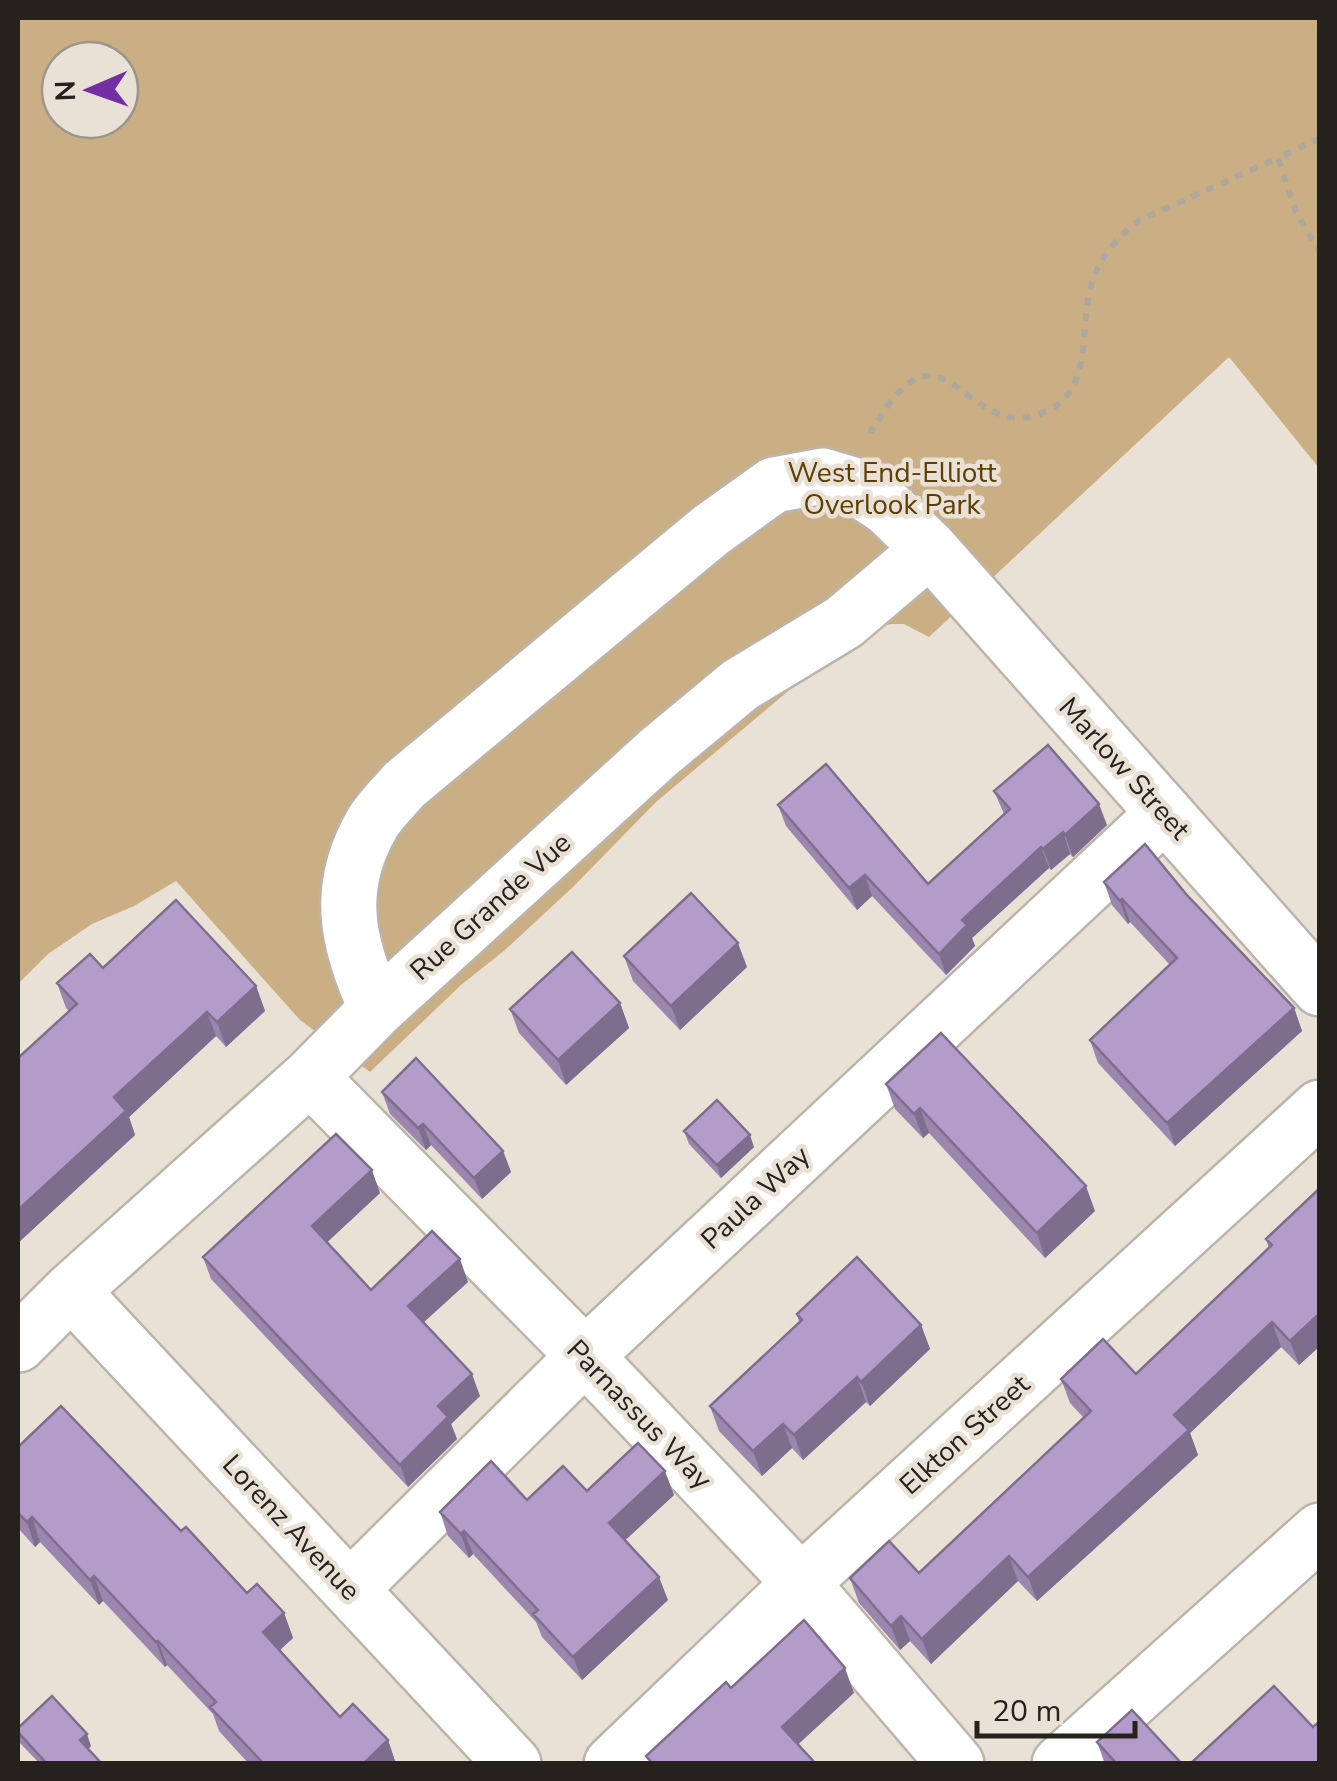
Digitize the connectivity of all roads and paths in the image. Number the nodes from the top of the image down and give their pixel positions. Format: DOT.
graph roads {
  1 [pos="1320,138"];
  2 [pos="1278,158"];
  3 [pos="1320,254"];
  4 [pos="872,431"];
  5 [pos="930,549"];
  6 [pos="1165,813"];
  7 [pos="1320,988"];
  8 [pos="377,1009"];
  9 [pos="310,1077"];
  10 [pos="1320,1108"];
  11 [pos="71,1290"];
  12 [pos="18,1344"];
  13 [pos="585,1356"];
  14 [pos="1320,1530"];
  15 [pos="801,1583"];
  16 [pos="350,1589"];
  17 [pos="513,1764"];
  18 [pos="612,1764"];
  19 [pos="956,1764"];
  20 [pos="1060,1764"];
  1 -- 2 [label="path"];
  2 -- 3 [label="path"];
  2 -- 4 [label="path"];
  5 -- 6 [label="street, Marlow Street"];
  5 -- 8 [label="street, Rue Grande Vue"];
  5 -- 8 [label="street, Marlow Street"];
  6 -- 7 [label="street, Marlow Street"];
  6 -- 13 [label="street, Paula Way"];
  8 -- 9 [label="street, Rue Grande Vue"];
  9 -- 11 [label="street, Rue Grande Vue"];
  9 -- 13 [label="street, Parnassus Way"];
  10 -- 15 [label="street, Elkton Street"];
  11 -- 12 [label="street, Rue Grande Vue"];
  11 -- 16 [label="street, Lorenz Avenue"];
  13 -- 15 [label="street, Parnassus Way"];
  13 -- 16 [label="street, Paula Way"];
  14 -- 20 [label="street"];
  15 -- 18 [label="street, Elkton Street"];
  15 -- 19 [label="street, Parnassus Way"];
  16 -- 17 [label="street, Lorenz Avenue"];
}
